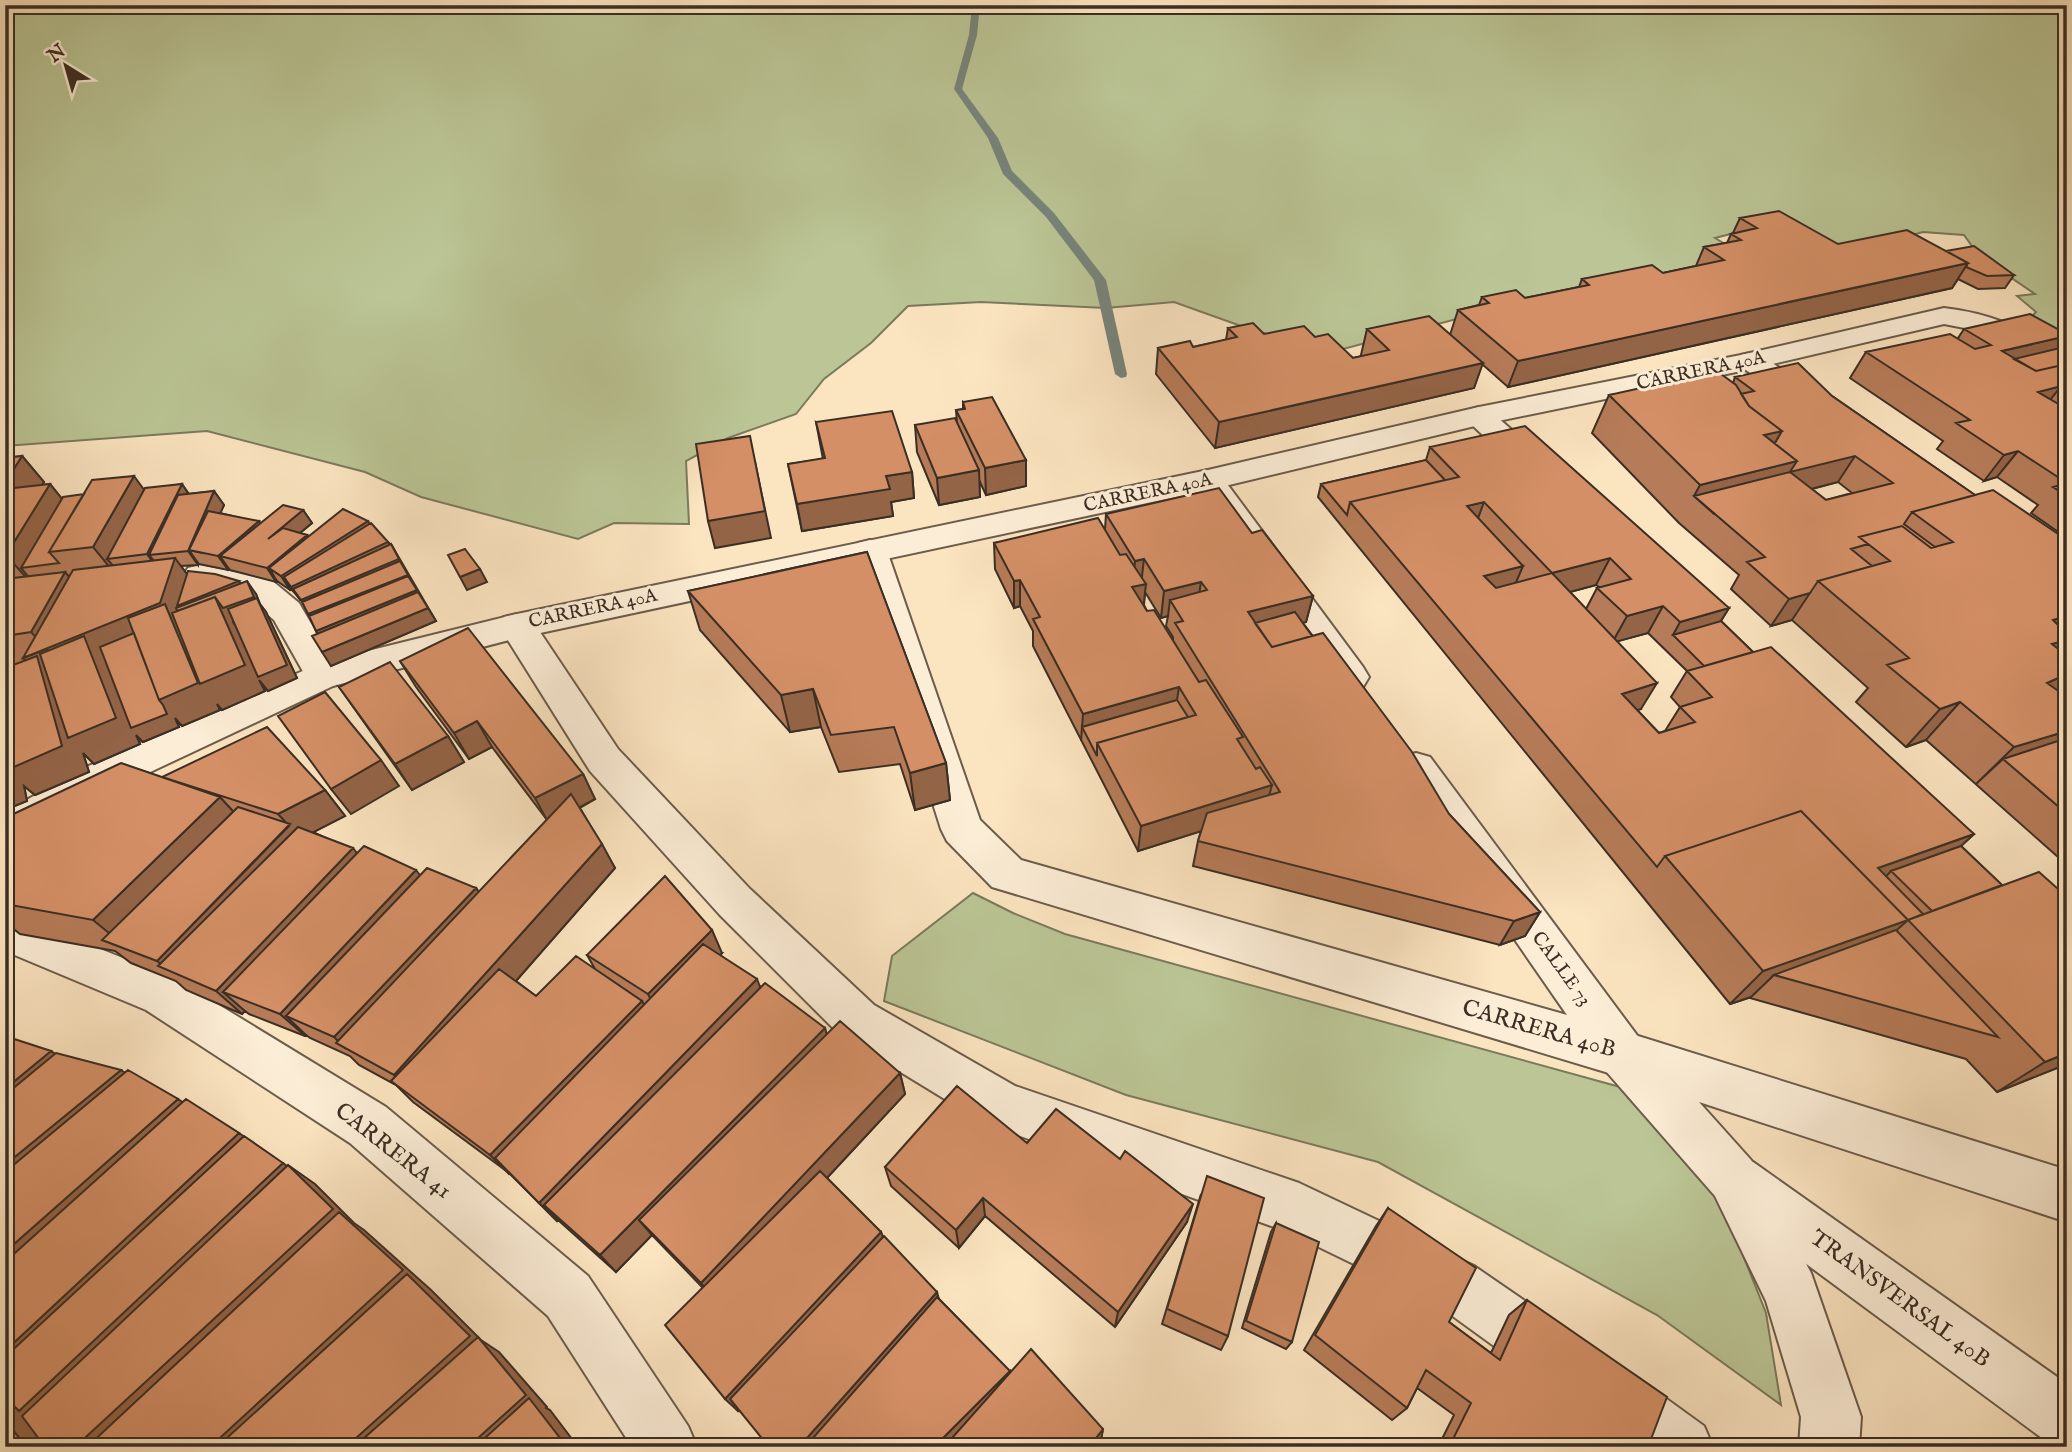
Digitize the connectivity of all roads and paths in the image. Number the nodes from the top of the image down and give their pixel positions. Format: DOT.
graph roads {
  1 [pos="1751,361"];
  2 [pos="2067,363"];
  3 [pos="1479,416"];
  4 [pos="1830,417"];
  5 [pos="1208,480"];
  6 [pos="1561,491"];
  7 [pos="870,551"];
  8 [pos="173,578"];
  9 [pos="517,625"];
  10 [pos="323,675"];
  11 [pos="1370,705"];
  12 [pos="1395,739"];
  13 [pos="5,834"];
  14 [pos="5,930"];
  15 [pos="1622,1054"];
  16 [pos="1733,1178"];
  17 [pos="2067,1196"];
  18 [pos="2067,1420"];
  19 [pos="667,1447"];
  20 [pos="1684,1447"];
  21 [pos="1829,1447"];
  1 -- 2 [label="street, CARRERA 40A"];
  1 -- 3 [label="street, CARRERA 40A"];
  1 -- 4 [label="street"];
  3 -- 5 [label="street, CARRERA 40A"];
  3 -- 6 [label="street"];
  5 -- 7 [label="street, CARRERA 40A"];
  5 -- 11 [label="street"];
  7 -- 9 [label="street, CARRERA 40A"];
  7 -- 15 [label="street, CARRERA 40B"];
  8 -- 10 [label="street"];
  9 -- 10 [label="street, CARRERA 40A"];
  9 -- 20 [label="street"];
  10 -- 13 [label="street, CARRERA 40A"];
  12 -- 15 [label="street, CALLE 73"];
  14 -- 19 [label="street, CARRERA 41"];
  15 -- 16 [label="street, CALLE 73"];
  15 -- 17 [label="street, CARRERA 40B"];
  16 -- 18 [label="street, TRANSVERSAL 40B"];
  16 -- 21 [label="street, CALLE 73"];
}
